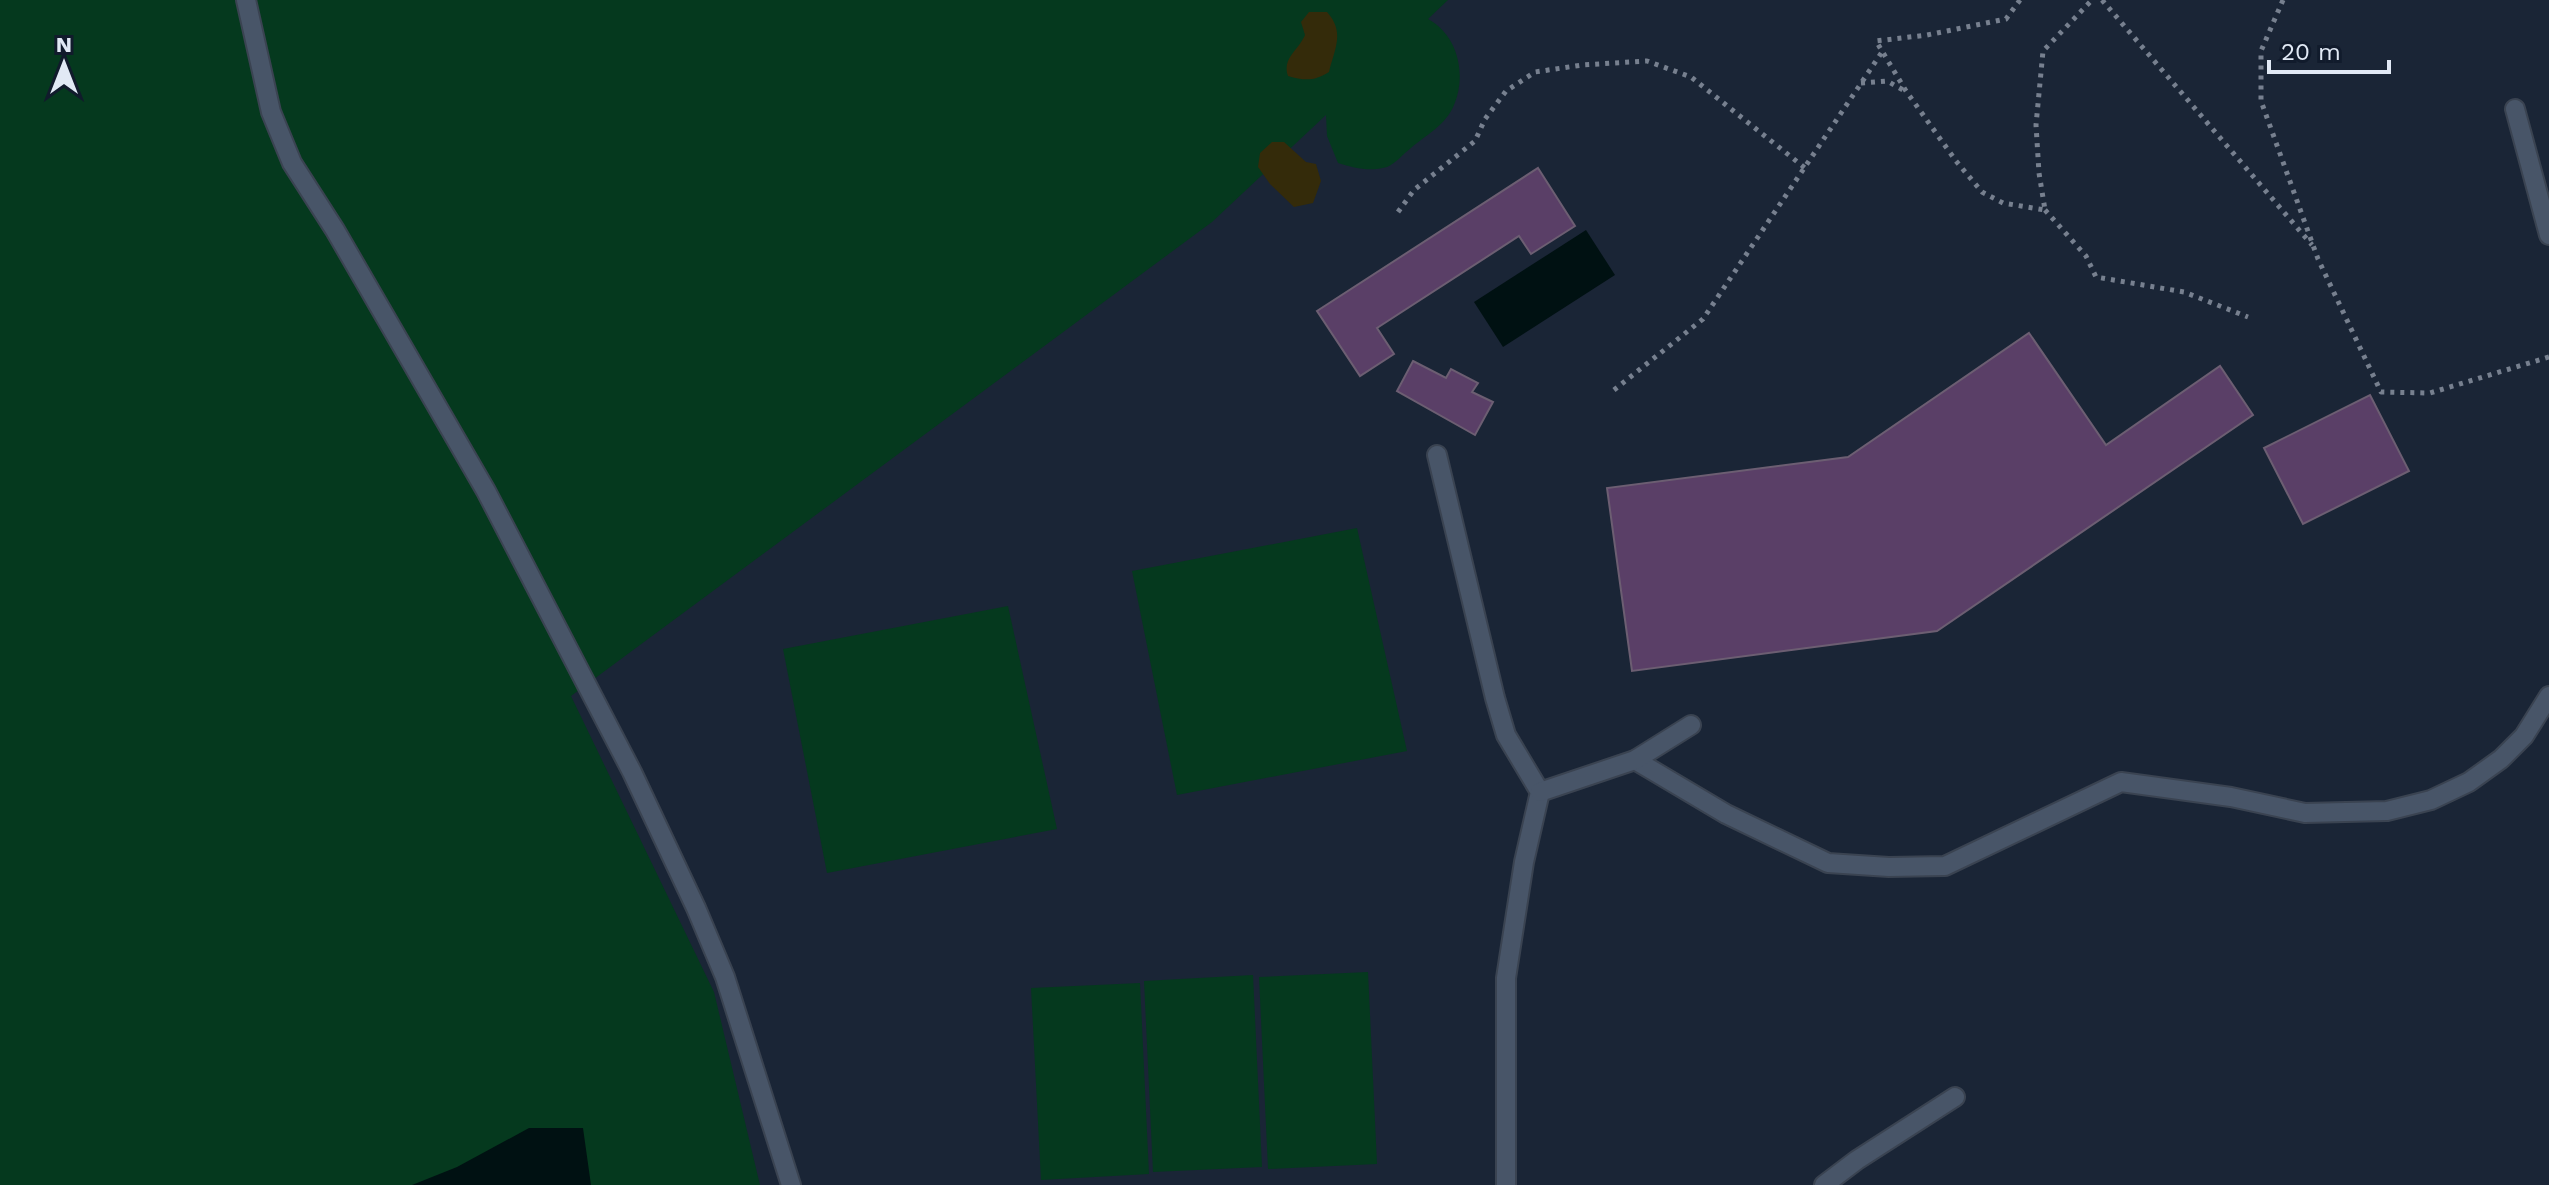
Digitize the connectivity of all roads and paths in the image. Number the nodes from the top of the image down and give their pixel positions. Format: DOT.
graph roads {
  1 [pos="246,0"];
  2 [pos="2020,0"];
  3 [pos="2092,0"];
  4 [pos="2102,0"];
  5 [pos="2283,0"];
  6 [pos="1882,52"];
  7 [pos="1861,83"];
  8 [pos="1906,91"];
  9 [pos="2515,109"];
  10 [pos="1805,168"];
  11 [pos="2045,210"];
  12 [pos="1398,212"];
  13 [pos="2549,235"];
  14 [pos="2314,248"];
  15 [pos="2248,317"];
  16 [pos="2549,357"];
  17 [pos="1614,390"];
  18 [pos="1437,455"];
  19 [pos="2549,696"];
  20 [pos="1691,725"];
  21 [pos="1635,760"];
  22 [pos="1540,792"];
  23 [pos="1955,1097"];
  24 [pos="791,1185"];
  25 [pos="1506,1185"];
  26 [pos="1824,1185"];
  1 -- 24 [label="lane"];
  2 -- 6 [label="path"];
  3 -- 11 [label="path"];
  4 -- 14 [label="path"];
  5 -- 14 [label="path"];
  6 -- 7 [label="path"];
  6 -- 8 [label="path"];
  7 -- 8 [label="path"];
  7 -- 10 [label="path"];
  8 -- 11 [label="path"];
  9 -- 13 [label="lane"];
  10 -- 12 [label="path"];
  10 -- 17 [label="path"];
  11 -- 15 [label="path"];
  14 -- 16 [label="path"];
  18 -- 22 [label="lane"];
  19 -- 21 [label="lane"];
  20 -- 21 [label="lane"];
  21 -- 22 [label="lane"];
  22 -- 25 [label="lane"];
  23 -- 26 [label="lane"];
}
